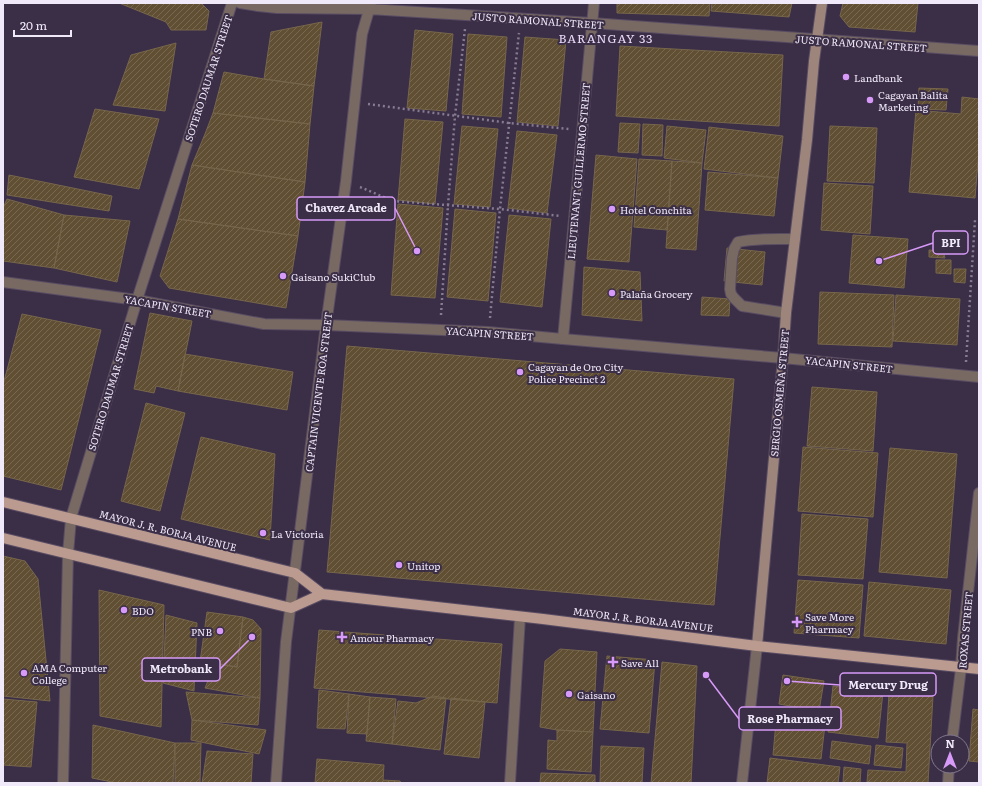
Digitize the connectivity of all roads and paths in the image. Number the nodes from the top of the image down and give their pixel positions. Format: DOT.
graph roads {
  1 [pos="232,3"];
  2 [pos="240,3"];
  3 [pos="594,3"];
  4 [pos="822,3"];
  5 [pos="370,6"];
  6 [pos="466,15"];
  7 [pos="520,18"];
  8 [pos="592,23"];
  9 [pos="817,40"];
  10 [pos="979,51"];
  11 [pos="355,102"];
  12 [pos="455,116"];
  13 [pos="509,123"];
  14 [pos="583,130"];
  15 [pos="346,181"];
  16 [pos="448,205"];
  17 [pos="500,209"];
  18 [pos="574,218"];
  19 [pos="975,220"];
  20 [pos="795,239"];
  21 [pos="3,282"];
  22 [pos="137,300"];
  23 [pos="786,313"];
  24 [pos="326,325"];
  25 [pos="440,330"];
  26 [pos="488,332"];
  27 [pos="563,339"];
  28 [pos="782,358"];
  29 [pos="965,375"];
  30 [pos="979,377"];
  31 [pos="979,493"];
  32 [pos="3,502"];
  33 [pos="71,518"];
  34 [pos="3,538"];
  35 [pos="68,554"];
  36 [pos="295,573"];
  37 [pos="322,594"];
  38 [pos="291,608"];
  39 [pos="520,616"];
  40 [pos="757,646"];
  41 [pos="962,668"];
  42 [pos="979,669"];
  43 [pos="953,734"];
  44 [pos="63,783"];
  45 [pos="276,783"];
  46 [pos="510,783"];
  47 [pos="742,783"];
  1 -- 22 [label="street, SOTERO DAUMAR STREET"];
  2 -- 5 [label="street, JUSTO RAMONAL STREET"];
  3 -- 8 [label="street, LIEUTENANT GUILLERMO STREET"];
  4 -- 9 [label="main road, SERGIO OSMEÑA STREET"];
  5 -- 6 [label="street, JUSTO RAMONAL STREET"];
  5 -- 11 [label="street, CAPTAIN VICENTE ROA STREET"];
  6 -- 7 [label="street, JUSTO RAMONAL STREET"];
  6 -- 12 [label="path"];
  7 -- 8 [label="street, JUSTO RAMONAL STREET"];
  7 -- 13 [label="path"];
  8 -- 9 [label="street, JUSTO RAMONAL STREET"];
  8 -- 14 [label="street, LIEUTENANT GUILLERMO STREET"];
  9 -- 10 [label="street, JUSTO RAMONAL STREET"];
  9 -- 20 [label="main road, SERGIO OSMEÑA STREET"];
  11 -- 12 [label="path"];
  11 -- 15 [label="street, CAPTAIN VICENTE ROA STREET"];
  12 -- 13 [label="path"];
  12 -- 16 [label="path"];
  13 -- 14 [label="path"];
  13 -- 17 [label="path"];
  14 -- 18 [label="street, LIEUTENANT GUILLERMO STREET"];
  15 -- 16 [label="path"];
  15 -- 24 [label="street, CAPTAIN VICENTE ROA STREET"];
  16 -- 17 [label="path"];
  16 -- 25 [label="path"];
  17 -- 18 [label="path"];
  17 -- 26 [label="path"];
  18 -- 27 [label="street, LIEUTENANT GUILLERMO STREET"];
  19 -- 29 [label="path"];
  20 -- 23 [label="main road, SERGIO OSMEÑA STREET"];
  20 -- 23 [label="street"];
  21 -- 22 [label="street, YACAPIN STREET"];
  22 -- 24 [label="street, YACAPIN STREET"];
  22 -- 33 [label="street, SOTERO DAUMAR STREET"];
  23 -- 28 [label="main road, SERGIO OSMEÑA STREET"];
  24 -- 25 [label="street, YACAPIN STREET"];
  24 -- 36 [label="street, CAPTAIN VICENTE ROA STREET"];
  25 -- 26 [label="street, YACAPIN STREET"];
  26 -- 27 [label="street, YACAPIN STREET"];
  27 -- 28 [label="street, YACAPIN STREET"];
  28 -- 29 [label="street, YACAPIN STREET"];
  28 -- 40 [label="main road, SERGIO OSMEÑA STREET"];
  29 -- 30 [label="street, YACAPIN STREET"];
  31 -- 41 [label="street, ROXAS STREET"];
  32 -- 33 [label="main road, MAYOR J. R. BORJA AVENUE"];
  33 -- 35 [label="street, SOTERO DAUMAR STREET"];
  33 -- 36 [label="main road, MAYOR J. R. BORJA AVENUE"];
  34 -- 35 [label="main road"];
  35 -- 38 [label="main road"];
  35 -- 44 [label="street, SOTERO DAUMAR STREET"];
  36 -- 37 [label="main road, MAYOR J. R. BORJA AVENUE"];
  36 -- 38 [label="street, CAPTAIN VICENTE ROA STREET"];
  37 -- 38 [label="main road"];
  37 -- 39 [label="main road, MAYOR J. R. BORJA AVENUE"];
  38 -- 45 [label="street, CAPTAIN VICENTE ROA STREET"];
  39 -- 40 [label="main road, MAYOR J. R. BORJA AVENUE"];
  39 -- 46 [label="street"];
  40 -- 41 [label="main road, MAYOR J. R. BORJA AVENUE"];
  40 -- 47 [label="street, SERGIO OSMEÑA STREET"];
  41 -- 42 [label="main road, MAYOR J. R. BORJA AVENUE"];
  41 -- 43 [label="street, ROXAS STREET"];
}
